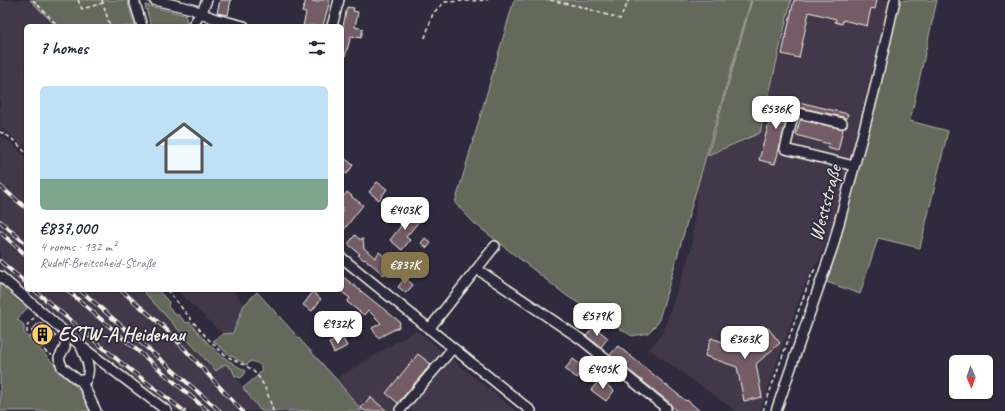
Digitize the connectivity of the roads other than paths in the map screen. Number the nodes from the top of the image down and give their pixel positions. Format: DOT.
graph roads {
  1 [pos="134,0"];
  2 [pos="154,0"];
  3 [pos="207,0"];
  4 [pos="339,0"];
  5 [pos="895,0"];
  6 [pos="202,12"];
  7 [pos="141,24"];
  8 [pos="193,24"];
  9 [pos="236,24"];
  10 [pos="333,24"];
  11 [pos="842,123"];
  12 [pos="854,166"];
  13 [pos="495,246"];
  14 [pos="344,260"];
  15 [pos="477,269"];
  16 [pos="0,276"];
  17 [pos="429,329"];
  18 [pos="65,333"];
  19 [pos="81,346"];
  20 [pos="453,348"];
  21 [pos="81,380"];
  22 [pos="400,410"];
  23 [pos="96,411"];
  24 [pos="167,411"];
  25 [pos="532,411"];
  26 [pos="664,411"];
  27 [pos="776,411"];
  1 -- 7 [label="street"];
  2 -- 6 [label="street"];
  3 -- 6 [label="street"];
  4 -- 10 [label="street"];
  5 -- 12 [label="street, Weststraße"];
  6 -- 8 [label="street"];
  6 -- 9 [label="street"];
  11 -- 12 [label="street"];
  12 -- 27 [label="street, Weststraße"];
  13 -- 15 [label="street"];
  14 -- 17 [label="street"];
  15 -- 17 [label="street"];
  15 -- 26 [label="street"];
  16 -- 18 [label="street"];
  17 -- 20 [label="street"];
  18 -- 19 [label="street"];
  18 -- 21 [label="street"];
  19 -- 21 [label="street"];
  19 -- 24 [label="street"];
  20 -- 22 [label="street"];
  20 -- 25 [label="street"];
  21 -- 23 [label="street"];
}
